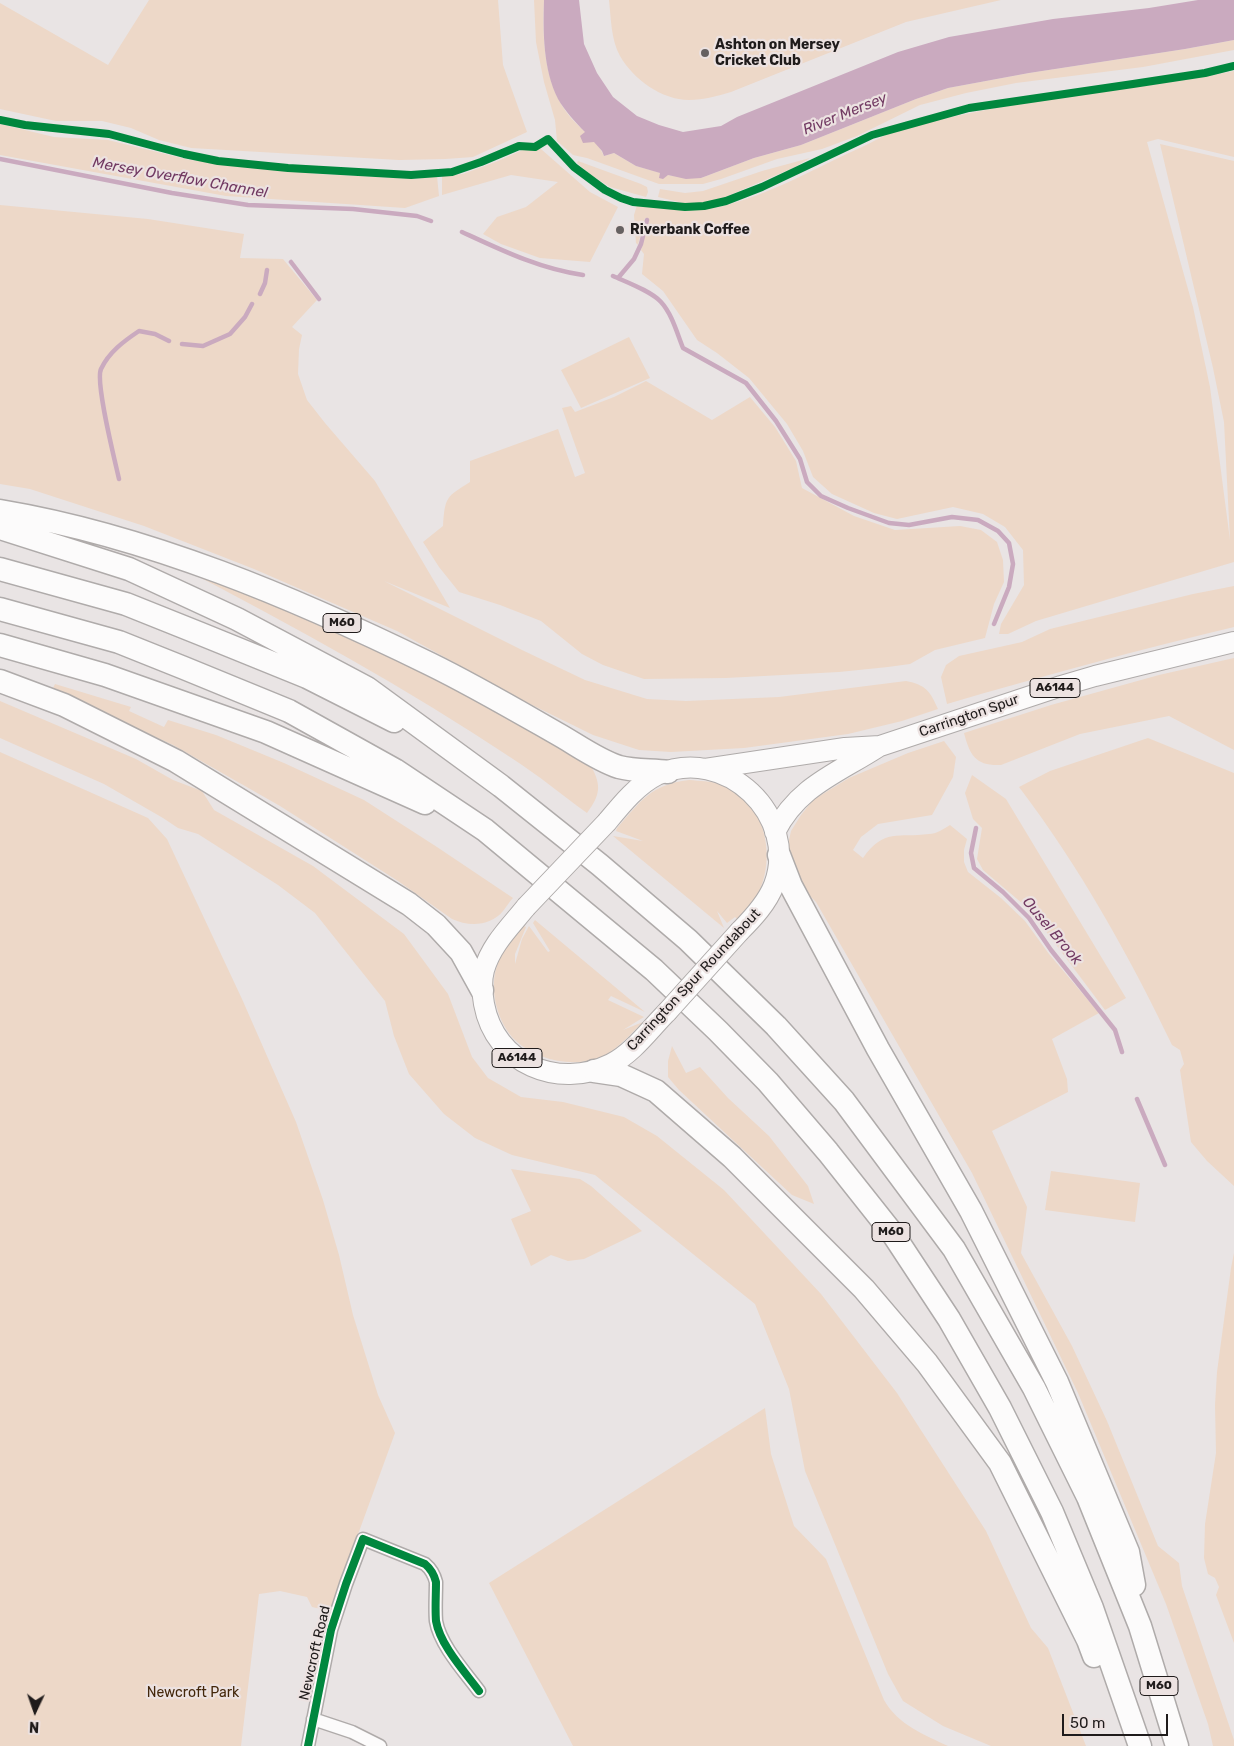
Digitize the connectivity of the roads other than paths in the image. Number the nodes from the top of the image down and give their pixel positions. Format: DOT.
graph roads {
  1 [pos="0,511"];
  2 [pos="0,528"];
  3 [pos="0,569"];
  4 [pos="0,608"];
  5 [pos="1234,642"];
  6 [pos="0,644"];
  7 [pos="0,681"];
  8 [pos="880,746"];
  9 [pos="705,769"];
  10 [pos="668,772"];
  11 [pos="501,786"];
  12 [pos="485,830"];
  13 [pos="776,832"];
  14 [pos="779,855"];
  15 [pos="482,990"];
  16 [pos="594,1071"];
  17 [pos="1140,1626"];
  18 [pos="479,1691"];
  19 [pos="313,1719"];
  20 [pos="308,1746"];
  21 [pos="380,1746"];
  22 [pos="1128,1746"];
  23 [pos="1140,1746"];
  24 [pos="1177,1746"];
  1 -- 10 [label="highway, M60"];
  2 -- 11 [label="highway, M60"];
  3 -- 11 [label="highway, M60"];
  4 -- 12 [label="highway, M60"];
  5 -- 8 [label="main road, Carrington Spur / A6144"];
  6 -- 12 [label="highway, M60"];
  7 -- 15 [label="highway"];
  8 -- 9 [label="main road, Carrington Spur / A6144"];
  8 -- 13 [label="main road, Carrington Spur / A6144"];
  9 -- 10 [label="main road, Carrington Spur Roundabout / A6144"];
  9 -- 13 [label="main road, Carrington Spur Roundabout / A6144"];
  10 -- 15 [label="main road, Carrington Spur Roundabout / A6144, bridge"];
  11 -- 17 [label="highway, M60"];
  12 -- 23 [label="highway, M60"];
  13 -- 14 [label="main road, Carrington Spur Roundabout / A6144"];
  14 -- 16 [label="main road, Carrington Spur Roundabout / A6144, bridge"];
  14 -- 17 [label="highway, M60"];
  15 -- 16 [label="main road, Carrington Spur Roundabout / A6144"];
  16 -- 22 [label="highway"];
  17 -- 24 [label="highway, M60"];
  18 -- 19 [label="street, Newcroft Road"];
  19 -- 20 [label="street, Newcroft Road"];
  19 -- 21 [label="street"];
}
